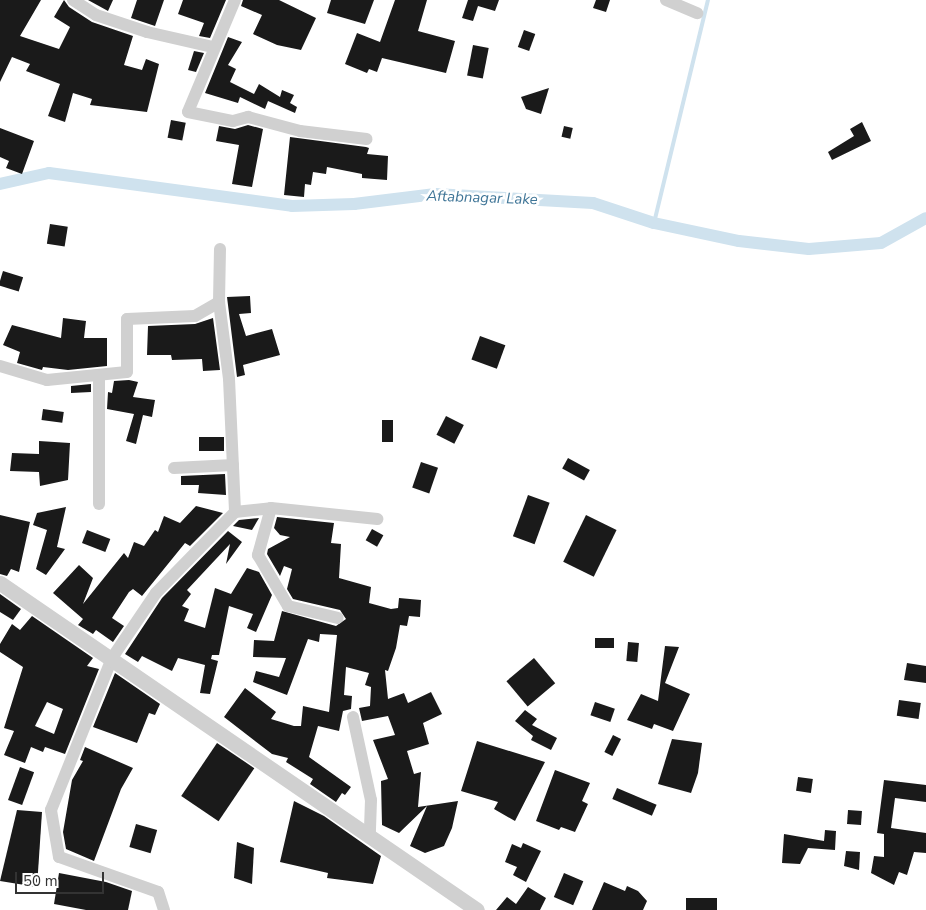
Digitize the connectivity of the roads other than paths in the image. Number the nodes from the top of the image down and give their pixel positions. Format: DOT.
graph roads {
  1 [pos="73,0"];
  2 [pos="235,0"];
  3 [pos="666,0"];
  4 [pos="697,13"];
  5 [pos="212,47"];
  6 [pos="367,139"];
  7 [pos="220,249"];
  8 [pos="219,302"];
  9 [pos="0,366"];
  10 [pos="99,376"];
  11 [pos="233,465"];
  12 [pos="174,468"];
  13 [pos="99,504"];
  14 [pos="271,508"];
  15 [pos="235,512"];
  16 [pos="377,519"];
  17 [pos="0,583"];
  18 [pos="338,618"];
  19 [pos="112,658"];
  20 [pos="354,717"];
  21 [pos="370,838"];
  22 [pos="164,910"];
  23 [pos="477,910"];
  1 -- 5 [label="street"];
  2 -- 5 [label="street"];
  3 -- 4 [label="street"];
  5 -- 6 [label="street"];
  7 -- 8 [label="street"];
  8 -- 10 [label="street"];
  8 -- 11 [label="street"];
  9 -- 10 [label="street"];
  10 -- 13 [label="street"];
  11 -- 12 [label="street"];
  11 -- 15 [label="street"];
  14 -- 15 [label="street"];
  14 -- 16 [label="street"];
  14 -- 18 [label="street"];
  15 -- 19 [label="street"];
  17 -- 19 [label="street"];
  19 -- 21 [label="street"];
  19 -- 22 [label="street"];
  20 -- 21 [label="street"];
  21 -- 23 [label="street"];
}
